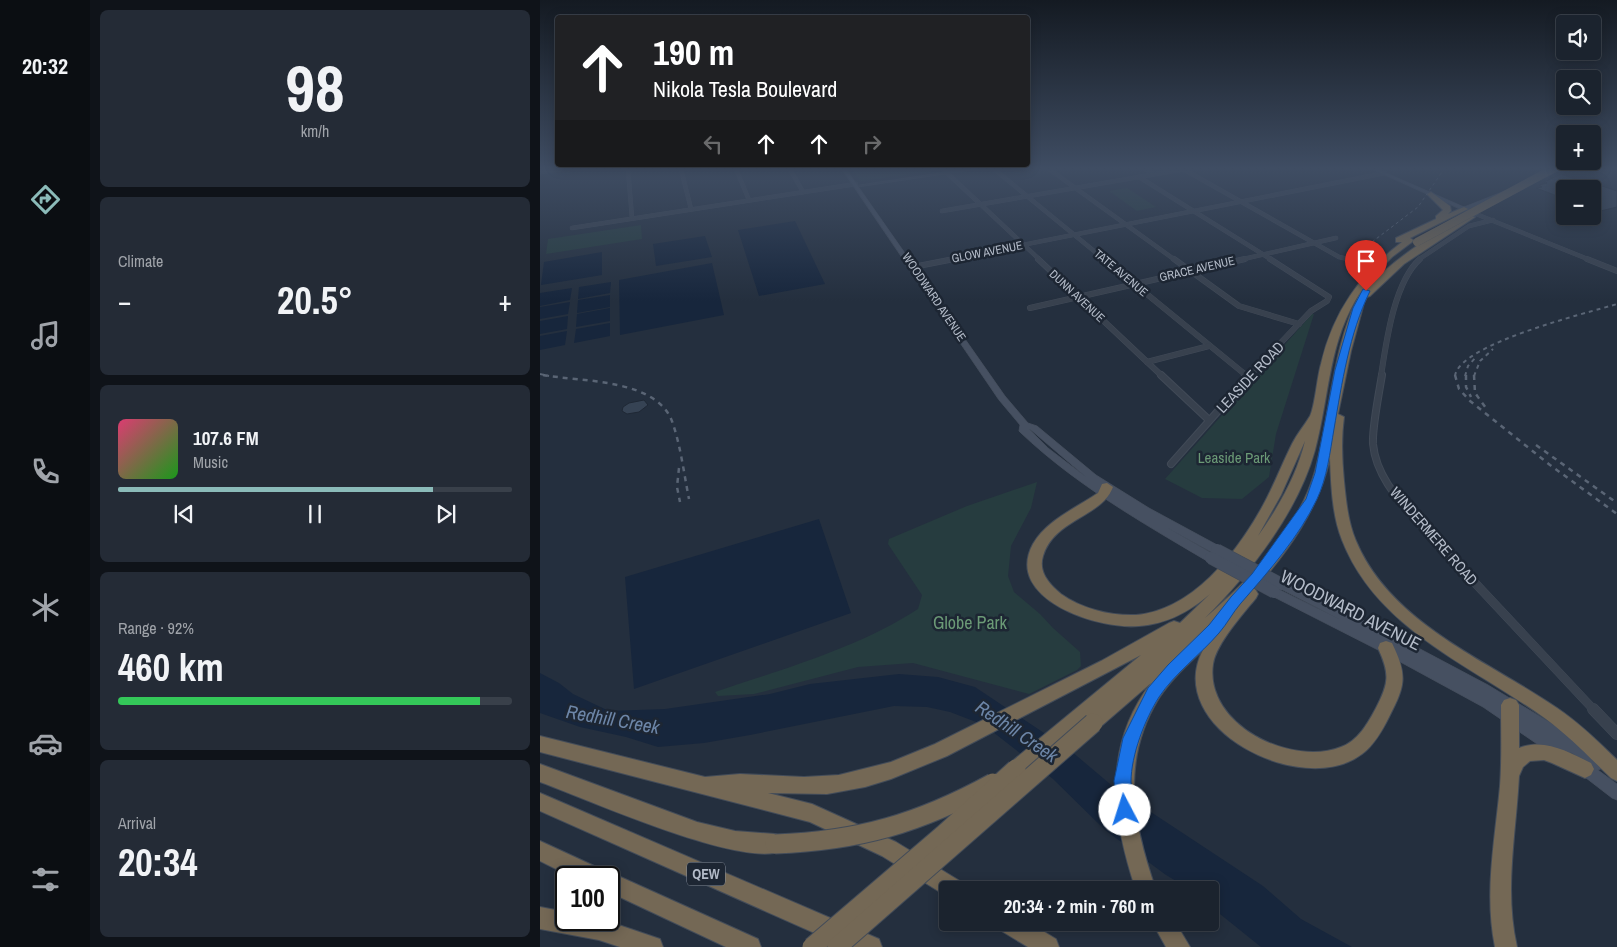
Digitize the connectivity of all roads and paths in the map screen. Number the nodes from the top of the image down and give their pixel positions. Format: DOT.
graph roads {
  1 [pos="632,213"];
  2 [pos="664,213"];
  3 [pos="876,213"];
  4 [pos="990,213"];
  5 [pos="1048,213"];
  6 [pos="1110,213"];
  7 [pos="1188,213"];
  8 [pos="1196,213"];
  9 [pos="1262,213"];
  10 [pos="1445,213"];
  11 [pos="1460,213"];
  12 [pos="1463,213"];
  13 [pos="1467,213"];
  14 [pos="1469,213"];
  15 [pos="1476,213"];
  16 [pos="632,218"];
  17 [pos="1438,220"];
  18 [pos="1493,220"];
  19 [pos="1127,225"];
  20 [pos="572,228"];
  21 [pos="1075,235"];
  22 [pos="1336,238"];
  23 [pos="1413,241"];
  24 [pos="1314,243"];
  25 [pos="1023,245"];
  26 [pos="1263,254"];
  27 [pos="1348,259"];
  28 [pos="913,267"];
  29 [pos="1190,271"];
  30 [pos="1617,271"];
  31 [pos="1133,283"];
  32 [pos="1078,296"];
  33 [pos="1346,306"];
  34 [pos="1030,308"];
  35 [pos="1357,308"];
  36 [pos="1299,324"];
  37 [pos="1209,346"];
  38 [pos="1147,362"];
  39 [pos="1340,370"];
  40 [pos="1248,377"];
  41 [pos="1316,416"];
  42 [pos="1210,420"];
  43 [pos="1171,464"];
  44 [pos="1106,491"];
  45 [pos="1297,522"];
  46 [pos="1278,588"];
  47 [pos="1217,597"];
  48 [pos="1236,600"];
  49 [pos="1386,648"];
  50 [pos="1510,711"];
  51 [pos="1085,721"];
  52 [pos="1617,734"];
  53 [pos="540,744"];
  54 [pos="1016,769"];
  55 [pos="1586,769"];
  56 [pos="1617,772"];
  57 [pos="540,773"];
  58 [pos="1617,777"];
  59 [pos="1509,783"];
  60 [pos="707,785"];
  61 [pos="1617,793"];
  62 [pos="540,802"];
  63 [pos="540,851"];
  64 [pos="572,866"];
  65 [pos="941,881"];
  66 [pos="1143,881"];
  67 [pos="620,887"];
  68 [pos="540,918"];
  69 [pos="1022,931"];
  70 [pos="1168,931"];
  71 [pos="1504,940"];
  72 [pos="652,947"];
  73 [pos="750,947"];
  74 [pos="812,947"];
  75 [pos="837,947"];
  76 [pos="871,947"];
  77 [pos="1048,947"];
  78 [pos="1178,947"];
  1 -- 16 [label="street"];
  2 -- 16 [label="street"];
  3 -- 28 [label="main road, WOODWARD AVENUE"];
  4 -- 25 [label="street, DUNN AVENUE"];
  5 -- 21 [label="street, TATE AVENUE"];
  6 -- 19 [label="street"];
  7 -- 19 [label="street, GLOW AVENUE"];
  8 -- 26 [label="street"];
  9 -- 24 [label="street"];
  10 -- 17 [label="highway"];
  11 -- 23 [label="highway, bridge"];
  12 -- 17 [label="highway"];
  13 -- 23 [label="highway, bridge"];
  14 -- 35 [label="highway"];
  15 -- 18 [label="street"];
  16 -- 20 [label="street"];
  17 -- 33 [label="highway"];
  18 -- 30 [label="street"];
  18 -- 52 [label="street, WINDERMERE ROAD"];
  19 -- 21 [label="street, GLOW AVENUE"];
  19 -- 29 [label="street"];
  21 -- 25 [label="street, GLOW AVENUE"];
  21 -- 31 [label="street, TATE AVENUE"];
  22 -- 24 [label="street, GRACE AVENUE"];
  23 -- 33 [label="highway"];
  23 -- 35 [label="highway"];
  24 -- 26 [label="street, GRACE AVENUE"];
  24 -- 27 [label="street"];
  25 -- 28 [label="street, GLOW AVENUE"];
  25 -- 32 [label="street, DUNN AVENUE"];
  26 -- 29 [label="street, GRACE AVENUE"];
  26 -- 36 [label="street, LEASIDE ROAD"];
  28 -- 44 [label="main road, WOODWARD AVENUE"];
  29 -- 31 [label="street, GRACE AVENUE"];
  29 -- 36 [label="street"];
  31 -- 32 [label="street, GRACE AVENUE"];
  31 -- 37 [label="street, TATE AVENUE"];
  32 -- 34 [label="street, GRACE AVENUE"];
  32 -- 38 [label="street, DUNN AVENUE"];
  33 -- 41 [label="highway"];
  35 -- 39 [label="highway"];
  36 -- 40 [label="street, LEASIDE ROAD"];
  37 -- 38 [label="street"];
  37 -- 40 [label="street, TATE AVENUE"];
  38 -- 42 [label="street, DUNN AVENUE"];
  39 -- 45 [label="highway"];
  39 -- 56 [label="highway"];
  40 -- 42 [label="street, LEASIDE ROAD"];
  41 -- 44 [label="highway"];
  41 -- 47 [label="highway"];
  42 -- 43 [label="street, LEASIDE ROAD"];
  44 -- 46 [label="main road, WOODWARD AVENUE, bridge"];
  45 -- 48 [label="highway"];
  45 -- 49 [label="highway"];
  46 -- 49 [label="main road, WOODWARD AVENUE"];
  46 -- 50 [label="main road, WOODWARD AVENUE"];
  47 -- 51 [label="highway"];
  47 -- 60 [label="highway"];
  48 -- 51 [label="highway"];
  48 -- 66 [label="highway"];
  49 -- 50 [label="main road, WOODWARD AVENUE"];
  50 -- 55 [label="main road, WOODWARD AVENUE"];
  50 -- 58 [label="main road, WOODWARD AVENUE"];
  50 -- 59 [label="highway"];
  51 -- 54 [label="highway"];
  51 -- 75 [label="highway, bridge"];
  53 -- 60 [label="highway"];
  54 -- 57 [label="highway, bridge"];
  54 -- 74 [label="highway, bridge"];
  55 -- 59 [label="highway"];
  55 -- 61 [label="main road, WOODWARD AVENUE"];
  59 -- 71 [label="highway"];
  60 -- 65 [label="highway"];
  62 -- 76 [label="highway, QEW"];
  63 -- 64 [label="highway"];
  67 -- 73 [label="highway"];
  68 -- 72 [label="highway"];
  69 -- 77 [label="highway"];
  70 -- 78 [label="highway"];
}
